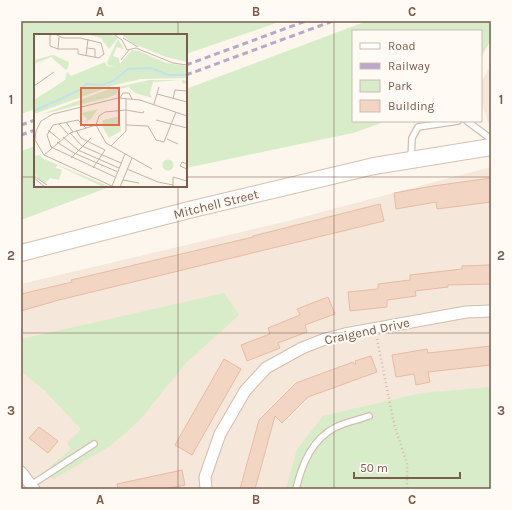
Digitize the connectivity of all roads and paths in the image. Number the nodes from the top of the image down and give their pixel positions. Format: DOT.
graph roads {
  1 [pos="451,122"];
  2 [pos="468,122"];
  3 [pos="491,139"];
  4 [pos="491,146"];
  5 [pos="411,159"];
  6 [pos="21,253"];
  7 [pos="491,311"];
  8 [pos="375,328"];
  9 [pos="369,416"];
  10 [pos="94,444"];
  11 [pos="21,472"];
  12 [pos="32,487"];
  13 [pos="206,489"];
  14 [pos="296,489"];
  15 [pos="407,489"];
  1 -- 5 [label="lane"];
  2 -- 3 [label="lane"];
  4 -- 5 [label="street, Mitchell Street"];
  5 -- 6 [label="street, Mitchell Street"];
  7 -- 8 [label="street, Craigend Drive"];
  8 -- 13 [label="street, Craigend Drive"];
  8 -- 15 [label="path"];
  9 -- 14 [label="lane"];
  10 -- 12 [label="lane"];
  11 -- 12 [label="street"];
}
